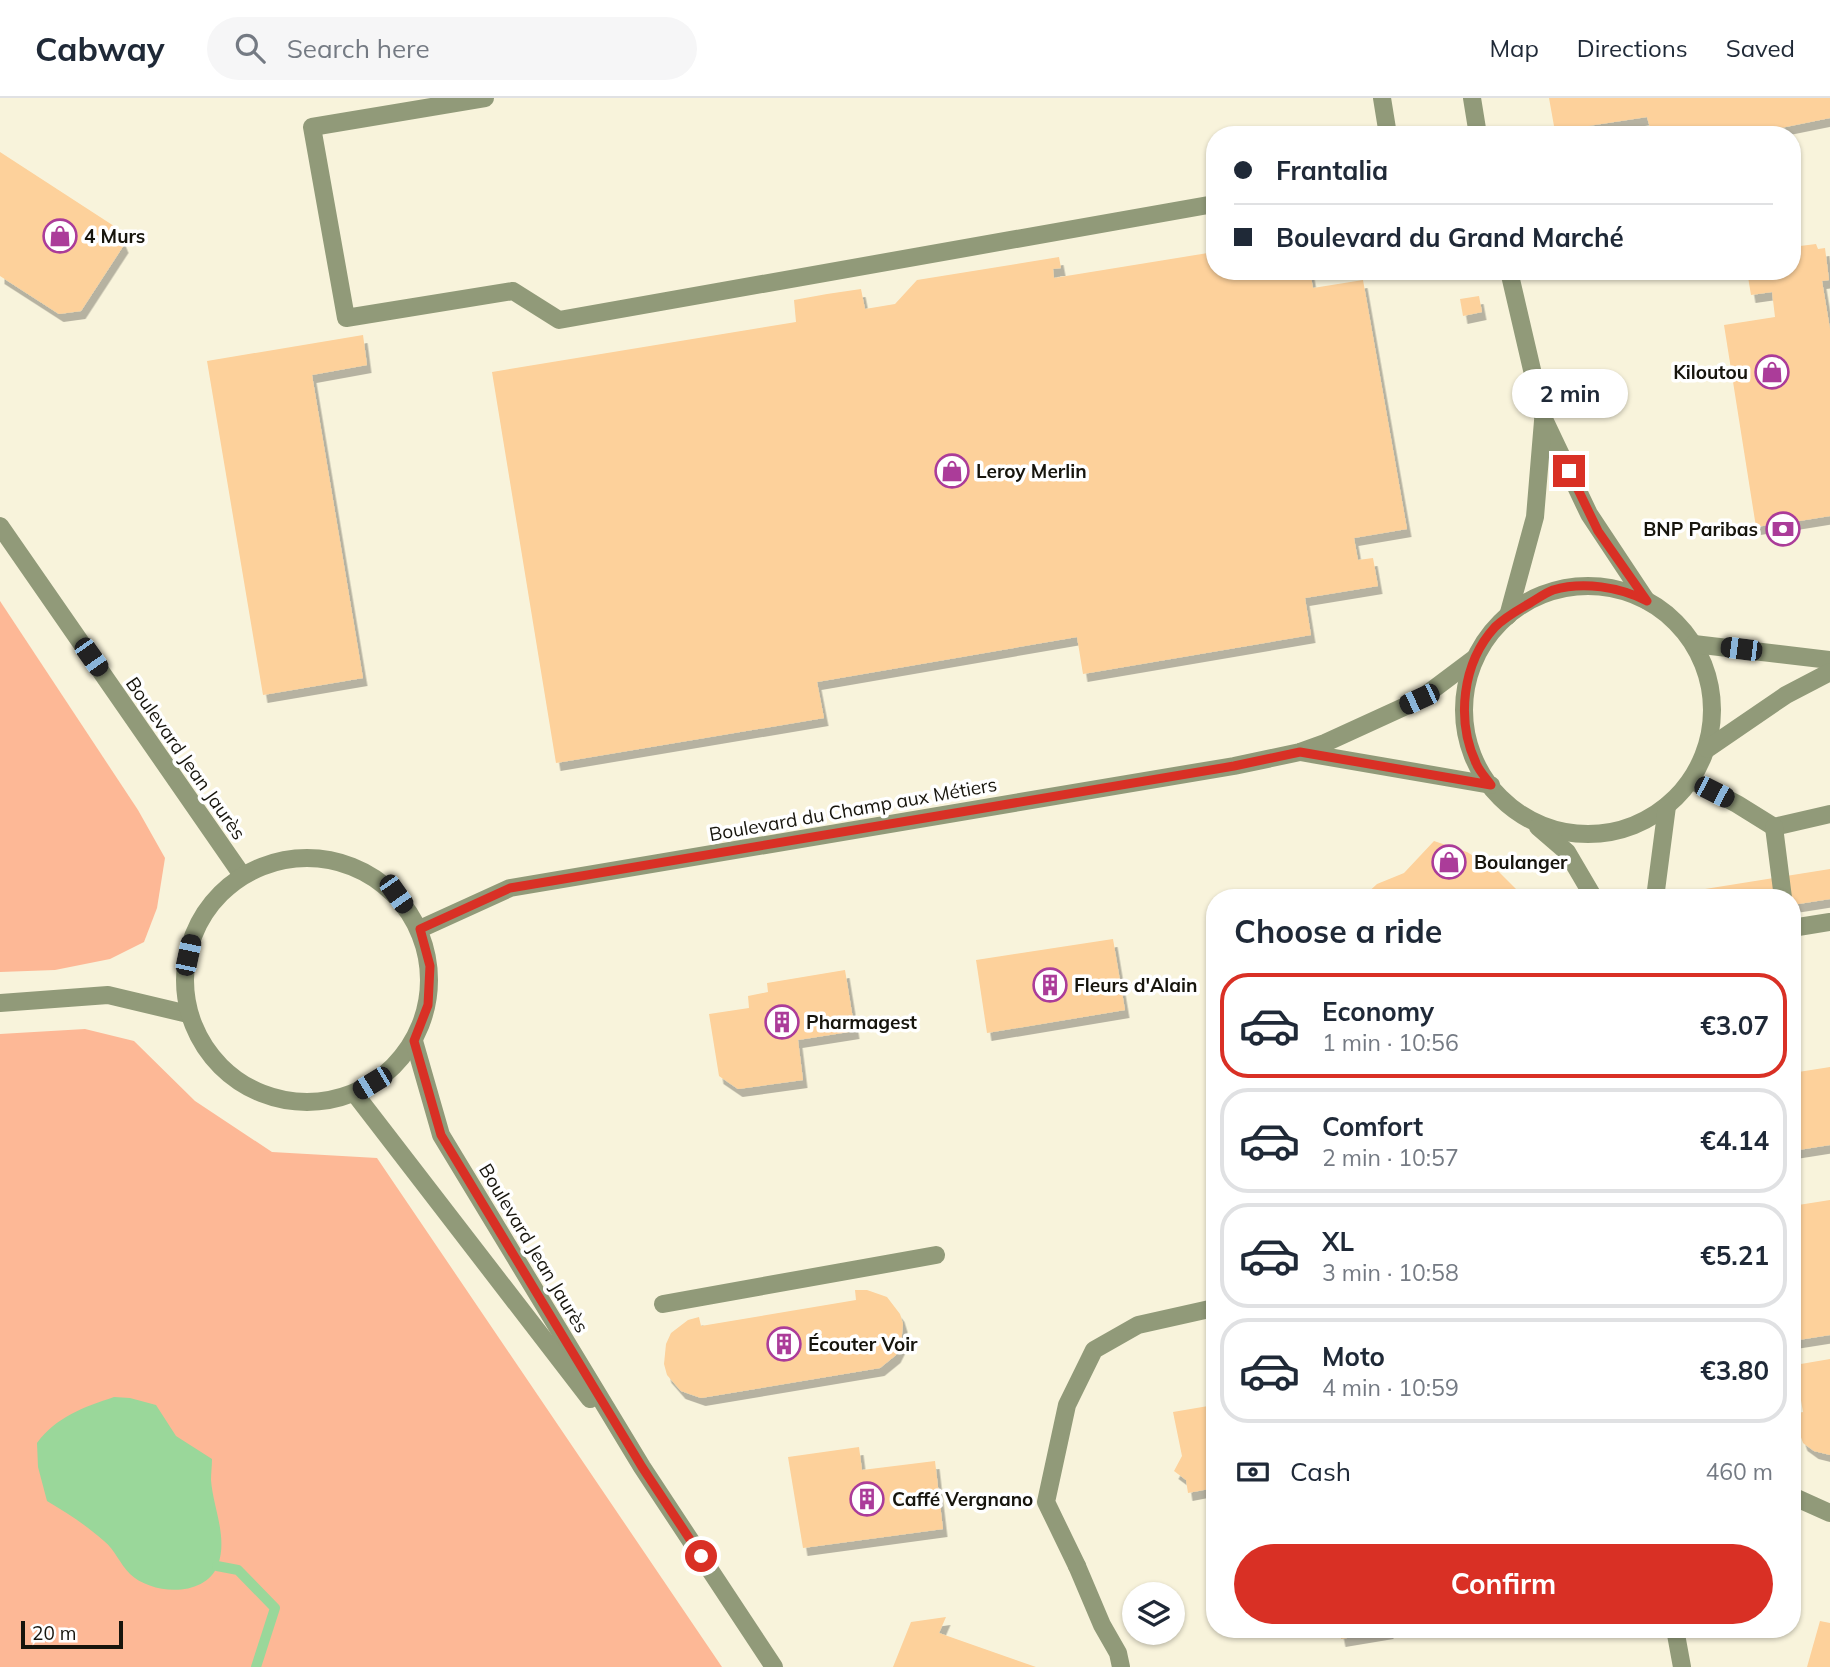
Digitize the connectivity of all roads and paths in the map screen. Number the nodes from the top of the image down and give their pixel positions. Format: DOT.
graph roads {
  1 [pos="485,98"];
  2 [pos="1382,98"];
  3 [pos="1472,98"];
  4 [pos="387,106"];
  5 [pos="1387,126"];
  6 [pos="1477,126"];
  7 [pos="1206,205"];
  8 [pos="1510,280"];
  9 [pos="1544,418"];
  10 [pos="0,526"];
  11 [pos="1647,601"];
  12 [pos="1508,616"];
  13 [pos="1694,644"];
  14 [pos="1475,658"];
  15 [pos="1830,660"];
  16 [pos="1830,672"];
  17 [pos="1707,749"];
  18 [pos="1300,752"];
  19 [pos="1691,780"];
  20 [pos="1491,785"];
  21 [pos="1667,806"];
  22 [pos="1830,814"];
  23 [pos="1527,818"];
  24 [pos="1774,827"];
  25 [pos="242,875"];
  26 [pos="1589,889"];
  27 [pos="1655,889"];
  28 [pos="1782,889"];
  29 [pos="1830,922"];
  30 [pos="1801,927"];
  31 [pos="420,929"];
  32 [pos="0,1003"];
  33 [pos="188,1014"];
  34 [pos="414,1041"];
  35 [pos="355,1094"];
  36 [pos="936,1255"];
  37 [pos="663,1304"];
  38 [pos="1206,1310"];
  39 [pos="642,1467"];
  40 [pos="1801,1500"];
  41 [pos="1830,1513"];
  42 [pos="1677,1638"];
  43 [pos="774,1667"];
  44 [pos="1121,1667"];
  45 [pos="1682,1667"];
  1 -- 4 [label="street"];
  2 -- 5 [label="street"];
  3 -- 6 [label="street"];
  4 -- 7 [label="street"];
  8 -- 9 [label="street"];
  9 -- 11 [label="street"];
  9 -- 12 [label="street"];
  10 -- 25 [label="street, Boulevard Jean Jaurès"];
  11 -- 12 [label="street"];
  11 -- 13 [label="street"];
  12 -- 14 [label="street"];
  13 -- 15 [label="street"];
  13 -- 17 [label="street"];
  14 -- 18 [label="street, Boulevard du Champ aux Métiers"];
  14 -- 20 [label="street"];
  16 -- 17 [label="street"];
  17 -- 19 [label="street"];
  18 -- 20 [label="street, Boulevard du Champ aux Métiers"];
  18 -- 31 [label="street, Boulevard du Champ aux Métiers"];
  19 -- 21 [label="street"];
  19 -- 24 [label="street"];
  20 -- 23 [label="street"];
  21 -- 23 [label="street"];
  21 -- 27 [label="street"];
  22 -- 24 [label="street"];
  23 -- 26 [label="street"];
  24 -- 28 [label="street"];
  25 -- 31 [label="street"];
  25 -- 33 [label="street"];
  29 -- 30 [label="street"];
  31 -- 34 [label="street"];
  32 -- 33 [label="street"];
  33 -- 35 [label="street"];
  34 -- 35 [label="street"];
  34 -- 39 [label="street, Boulevard Jean Jaurès"];
  35 -- 39 [label="street, Boulevard Jean Jaurès"];
  36 -- 37 [label="street"];
  38 -- 44 [label="street"];
  39 -- 43 [label="street, Boulevard Jean Jaurès"];
  40 -- 41 [label="street"];
  42 -- 45 [label="street"];
}
